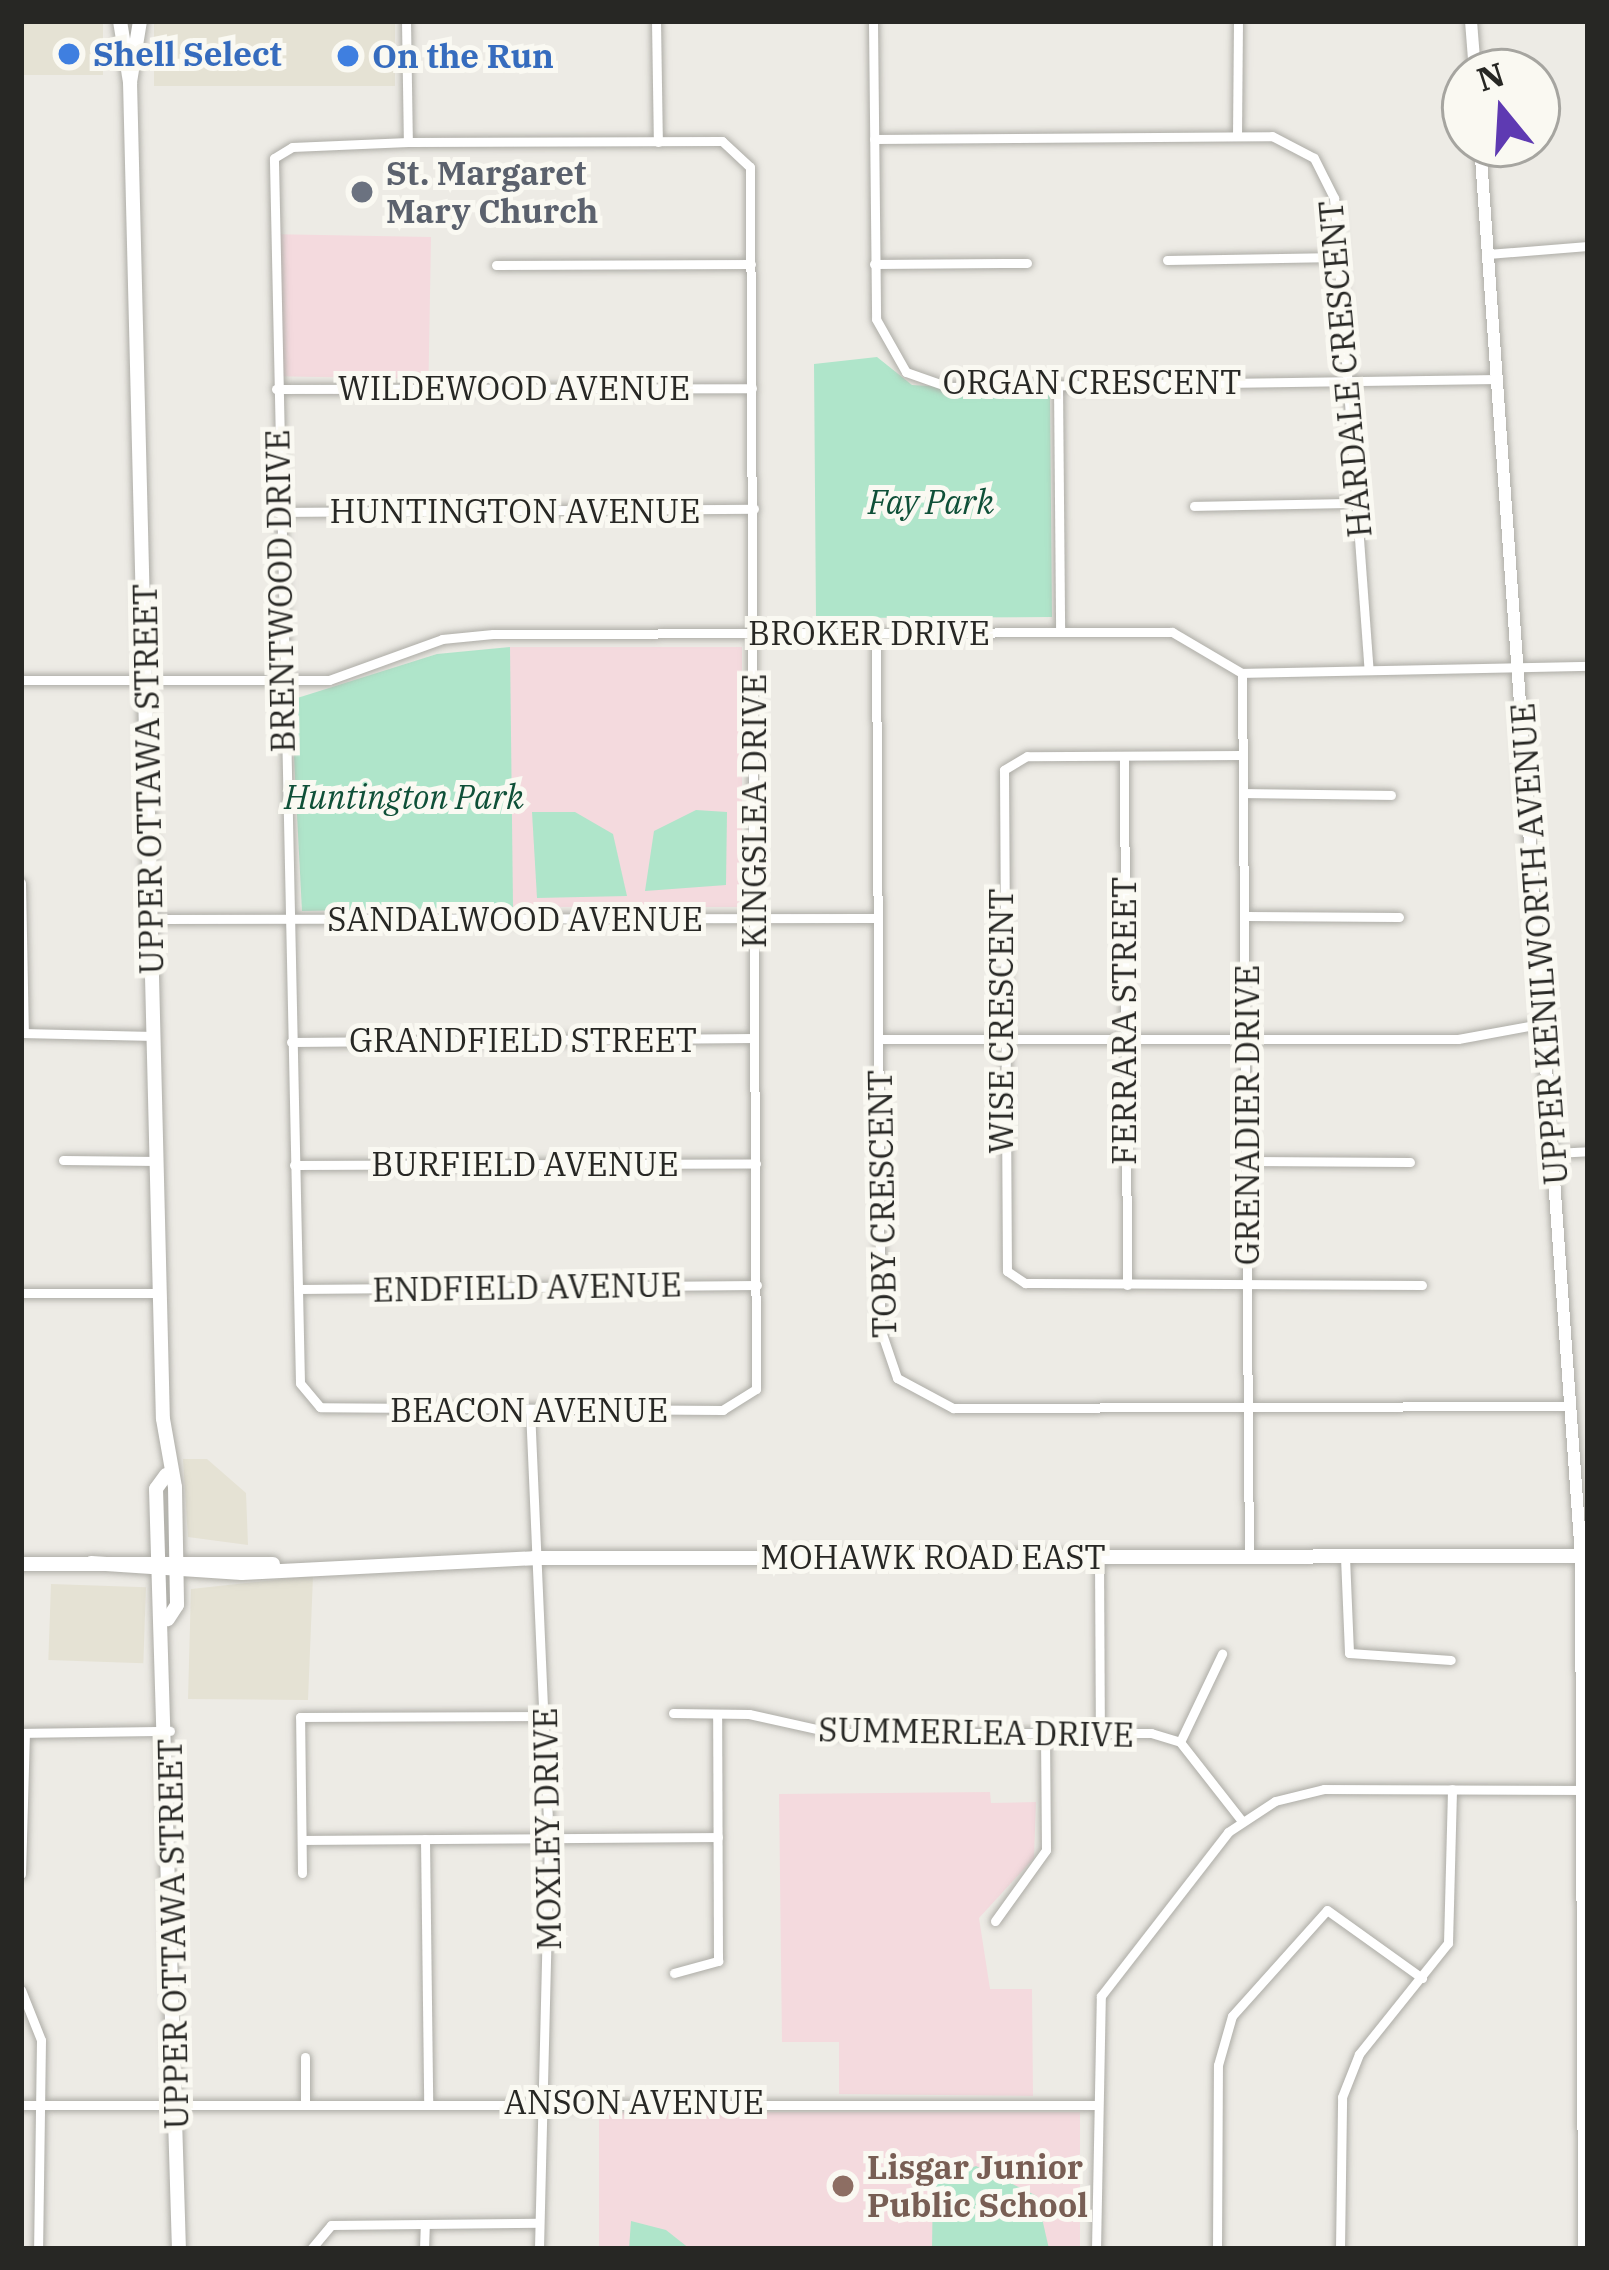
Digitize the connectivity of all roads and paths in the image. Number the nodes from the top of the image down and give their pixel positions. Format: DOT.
graph roads {
  1 [pos="120,21"];
  2 [pos="140,21"];
  3 [pos="406,21"];
  4 [pos="656,21"];
  5 [pos="873,21"];
  6 [pos="1238,21"];
  7 [pos="130,82"];
  8 [pos="1237,136"];
  9 [pos="874,139"];
  10 [pos="409,142"];
  11 [pos="658,142"];
  12 [pos="1482,168"];
  13 [pos="1588,246"];
  14 [pos="1488,254"];
  15 [pos="1338,257"];
  16 [pos="1167,260"];
  17 [pos="1027,263"];
  18 [pos="874,264"];
  19 [pos="496,265"];
  20 [pos="751,265"];
  21 [pos="1498,379"];
  22 [pos="1348,381"];
  23 [pos="1058,385"];
  24 [pos="752,388"];
  25 [pos="276,389"];
  26 [pos="1357,503"];
  27 [pos="1193,506"];
  28 [pos="754,509"];
  29 [pos="278,512"];
  30 [pos="1060,632"];
  31 [pos="754,633"];
  32 [pos="876,633"];
  33 [pos="1588,666"];
  34 [pos="1370,670"];
  35 [pos="1520,670"];
  36 [pos="1242,673"];
  37 [pos="21,680"];
  38 [pos="282,681"];
  39 [pos="146,682"];
  40 [pos="1244,755"];
  41 [pos="1124,758"];
  42 [pos="1244,793"];
  43 [pos="1391,795"];
  44 [pos="21,883"];
  45 [pos="1246,916"];
  46 [pos="1399,917"];
  47 [pos="755,918"];
  48 [pos="878,918"];
  49 [pos="152,919"];
  50 [pos="288,920"];
  51 [pos="1545,1023"];
  52 [pos="23,1034"];
  53 [pos="155,1036"];
  54 [pos="754,1038"];
  55 [pos="1001,1038"];
  56 [pos="880,1039"];
  57 [pos="1125,1039"];
  58 [pos="1247,1040"];
  59 [pos="291,1042"];
  60 [pos="1588,1151"];
  61 [pos="1555,1154"];
  62 [pos="63,1160"];
  63 [pos="158,1161"];
  64 [pos="1249,1161"];
  65 [pos="1410,1162"];
  66 [pos="756,1163"];
  67 [pos="294,1165"];
  68 [pos="758,1285"];
  69 [pos="1126,1285"];
  70 [pos="1249,1285"];
  71 [pos="1422,1285"];
  72 [pos="298,1289"];
  73 [pos="21,1293"];
  74 [pos="160,1294"];
  75 [pos="309,1402"];
  76 [pos="748,1402"];
  77 [pos="1570,1406"];
  78 [pos="1249,1407"];
  79 [pos="530,1409"];
  80 [pos="166,1475"];
  81 [pos="1585,1556"];
  82 [pos="1099,1557"];
  83 [pos="1345,1557"];
  84 [pos="534,1558"];
  85 [pos="1249,1558"];
  86 [pos="21,1564"];
  87 [pos="158,1564"];
  88 [pos="177,1564"];
  89 [pos="168,1619"];
  90 [pos="1222,1654"];
  91 [pos="1451,1660"];
  92 [pos="673,1713"];
  93 [pos="717,1714"];
  94 [pos="547,1716"];
  95 [pos="170,1731"];
  96 [pos="1045,1732"];
  97 [pos="1100,1732"];
  98 [pos="23,1733"];
  99 [pos="1180,1742"];
  100 [pos="1452,1789"];
  101 [pos="1584,1790"];
  102 [pos="1242,1821"];
  103 [pos="1047,1831"];
  104 [pos="1065,1831"];
  105 [pos="718,1838"];
  106 [pos="425,1839"];
  107 [pos="549,1839"];
  108 [pos="303,1840"];
  109 [pos="302,1873"];
  110 [pos="21,1874"];
  111 [pos="994,1921"];
  112 [pos="674,1973"];
  113 [pos="1422,1978"];
  114 [pos="21,1990"];
  115 [pos="305,2057"];
  116 [pos="305,2100"];
  117 [pos="175,2101"];
  118 [pos="428,2101"];
  119 [pos="546,2102"];
  120 [pos="1094,2104"];
  121 [pos="21,2105"];
  122 [pos="42,2105"];
  123 [pos="539,2223"];
  124 [pos="425,2224"];
  125 [pos="38,2249"];
  126 [pos="178,2249"];
  127 [pos="310,2249"];
  128 [pos="424,2249"];
  129 [pos="539,2249"];
  130 [pos="1096,2249"];
  131 [pos="1217,2249"];
  132 [pos="1340,2249"];
  133 [pos="1584,2249"];
  1 -- 7 [label="main road, UPPER OTTAWA STREET"];
  2 -- 7 [label="main road, UPPER OTTAWA STREET"];
  3 -- 10 [label="street"];
  4 -- 11 [label="street"];
  5 -- 9 [label="street, ORGAN CRESCENT"];
  6 -- 8 [label="street"];
  7 -- 39 [label="main road, UPPER OTTAWA STREET"];
  8 -- 9 [label="street, HARDALE CRESCENT"];
  8 -- 15 [label="street, HARDALE CRESCENT"];
  9 -- 18 [label="street, ORGAN CRESCENT"];
  10 -- 11 [label="street"];
  10 -- 25 [label="street, BRENTWOOD DRIVE"];
  11 -- 20 [label="street, KINGSLEA DRIVE"];
  12 -- 14 [label="street, UPPER KENILWORTH AVENUE"];
  13 -- 14 [label="street"];
  14 -- 21 [label="street, UPPER KENILWORTH AVENUE"];
  15 -- 16 [label="street"];
  15 -- 22 [label="street, HARDALE CRESCENT"];
  17 -- 18 [label="street"];
  18 -- 23 [label="street, ORGAN CRESCENT"];
  19 -- 20 [label="street"];
  20 -- 24 [label="street, KINGSLEA DRIVE"];
  21 -- 22 [label="street, ORGAN CRESCENT"];
  21 -- 35 [label="street, UPPER KENILWORTH AVENUE"];
  22 -- 23 [label="street, ORGAN CRESCENT"];
  22 -- 26 [label="street, HARDALE CRESCENT"];
  23 -- 30 [label="street"];
  24 -- 25 [label="street, WILDEWOOD AVENUE"];
  24 -- 28 [label="street, KINGSLEA DRIVE"];
  25 -- 29 [label="street, BRENTWOOD DRIVE"];
  26 -- 27 [label="street"];
  26 -- 34 [label="street, HARDALE CRESCENT"];
  28 -- 29 [label="street, HUNTINGTON AVENUE"];
  28 -- 31 [label="street, KINGSLEA DRIVE"];
  29 -- 38 [label="street, BRENTWOOD DRIVE"];
  30 -- 32 [label="street, BROKER DRIVE"];
  30 -- 36 [label="street, BROKER DRIVE"];
  31 -- 32 [label="street, BROKER DRIVE"];
  31 -- 38 [label="street, BROKER DRIVE"];
  31 -- 47 [label="street, KINGSLEA DRIVE"];
  32 -- 48 [label="street, TOBY CRESCENT"];
  33 -- 35 [label="street"];
  34 -- 35 [label="street"];
  34 -- 36 [label="street"];
  35 -- 51 [label="street, UPPER KENILWORTH AVENUE"];
  36 -- 40 [label="street, GRENADIER DRIVE"];
  37 -- 39 [label="street, BROKER DRIVE"];
  38 -- 39 [label="street, BROKER DRIVE"];
  38 -- 50 [label="street, BRENTWOOD DRIVE"];
  39 -- 49 [label="main road, UPPER OTTAWA STREET"];
  40 -- 41 [label="street, WISE CRESCENT"];
  40 -- 42 [label="street, GRENADIER DRIVE"];
  41 -- 55 [label="street, WISE CRESCENT"];
  41 -- 57 [label="street, FERRARA STREET"];
  42 -- 43 [label="street"];
  42 -- 45 [label="street, GRENADIER DRIVE"];
  44 -- 52 [label="street"];
  45 -- 46 [label="street"];
  45 -- 58 [label="street, GRENADIER DRIVE"];
  47 -- 48 [label="street, SANDALWOOD AVENUE"];
  47 -- 50 [label="street, SANDALWOOD AVENUE"];
  47 -- 54 [label="street, KINGSLEA DRIVE"];
  48 -- 56 [label="street, TOBY CRESCENT"];
  49 -- 50 [label="street, SANDALWOOD AVENUE"];
  49 -- 53 [label="main road, UPPER OTTAWA STREET"];
  50 -- 59 [label="street, BRENTWOOD DRIVE"];
  51 -- 58 [label="street"];
  51 -- 61 [label="street, UPPER KENILWORTH AVENUE"];
  52 -- 53 [label="street"];
  53 -- 63 [label="main road, UPPER OTTAWA STREET"];
  54 -- 59 [label="street, GRANDFIELD STREET"];
  54 -- 66 [label="street, KINGSLEA DRIVE"];
  55 -- 56 [label="street"];
  55 -- 57 [label="street"];
  55 -- 69 [label="street, WISE CRESCENT"];
  56 -- 78 [label="street, TOBY CRESCENT"];
  57 -- 58 [label="street"];
  57 -- 69 [label="street, FERRARA STREET"];
  58 -- 64 [label="street, GRENADIER DRIVE"];
  59 -- 67 [label="street, BRENTWOOD DRIVE"];
  60 -- 61 [label="street"];
  61 -- 77 [label="street, UPPER KENILWORTH AVENUE"];
  62 -- 63 [label="street"];
  63 -- 74 [label="main road, UPPER OTTAWA STREET"];
  64 -- 65 [label="street"];
  64 -- 70 [label="street, GRENADIER DRIVE"];
  66 -- 67 [label="street, BURFIELD AVENUE"];
  66 -- 68 [label="street, KINGSLEA DRIVE"];
  67 -- 72 [label="street, BRENTWOOD DRIVE"];
  68 -- 72 [label="street, ENDFIELD AVENUE"];
  68 -- 76 [label="street, KINGSLEA DRIVE"];
  69 -- 70 [label="street, WISE CRESCENT"];
  70 -- 71 [label="street, WISE CRESCENT"];
  70 -- 78 [label="street, GRENADIER DRIVE"];
  72 -- 75 [label="street, BRENTWOOD DRIVE"];
  73 -- 74 [label="street"];
  74 -- 80 [label="main road, UPPER OTTAWA STREET"];
  75 -- 79 [label="street, BEACON AVENUE"];
  76 -- 79 [label="street, BEACON AVENUE"];
  77 -- 78 [label="street, TOBY CRESCENT"];
  77 -- 81 [label="street, UPPER KENILWORTH AVENUE"];
  78 -- 85 [label="street, GRENADIER DRIVE"];
  79 -- 84 [label="street, MOXLEY DRIVE"];
  80 -- 87 [label="main road, UPPER OTTAWA STREET"];
  80 -- 88 [label="main road, UPPER OTTAWA STREET"];
  81 -- 83 [label="main road, MOHAWK ROAD EAST"];
  81 -- 101 [label="street, UPPER KENILWORTH AVENUE"];
  82 -- 84 [label="main road, MOHAWK ROAD EAST"];
  82 -- 85 [label="main road, MOHAWK ROAD EAST"];
  82 -- 97 [label="street"];
  83 -- 85 [label="main road, MOHAWK ROAD EAST"];
  83 -- 91 [label="street"];
  84 -- 88 [label="main road, MOHAWK ROAD EAST"];
  84 -- 94 [label="street, MOXLEY DRIVE"];
  86 -- 87 [label="main road, MOHAWK ROAD EAST"];
  87 -- 88 [label="main road, MOHAWK ROAD EAST"];
  87 -- 89 [label="main road, UPPER OTTAWA STREET"];
  88 -- 89 [label="main road, UPPER OTTAWA STREET"];
  89 -- 95 [label="main road, UPPER OTTAWA STREET"];
  90 -- 99 [label="street"];
  92 -- 93 [label="street, SUMMERLEA DRIVE"];
  93 -- 96 [label="street, SUMMERLEA DRIVE"];
  93 -- 105 [label="street"];
  94 -- 107 [label="street, MOXLEY DRIVE"];
  94 -- 108 [label="street"];
  95 -- 98 [label="street"];
  95 -- 117 [label="main road, UPPER OTTAWA STREET"];
  96 -- 97 [label="street, SUMMERLEA DRIVE"];
  96 -- 103 [label="street"];
  97 -- 99 [label="street, SUMMERLEA DRIVE"];
  98 -- 110 [label="street"];
  99 -- 102 [label="street, SUMMERLEA DRIVE"];
  100 -- 101 [label="street"];
  100 -- 102 [label="street"];
  100 -- 113 [label="street"];
  101 -- 133 [label="street, UPPER KENILWORTH AVENUE"];
  102 -- 120 [label="street"];
  103 -- 104 [label="street"];
  103 -- 111 [label="street"];
  105 -- 107 [label="street"];
  105 -- 112 [label="street"];
  106 -- 107 [label="street"];
  106 -- 108 [label="street"];
  106 -- 118 [label="street"];
  107 -- 119 [label="street, MOXLEY DRIVE"];
  108 -- 109 [label="street"];
  113 -- 131 [label="street"];
  113 -- 132 [label="street"];
  114 -- 122 [label="street"];
  115 -- 116 [label="street"];
  116 -- 117 [label="street, ANSON AVENUE"];
  116 -- 118 [label="street, ANSON AVENUE"];
  117 -- 122 [label="street, ANSON AVENUE"];
  117 -- 126 [label="main road, UPPER OTTAWA STREET"];
  118 -- 119 [label="street, ANSON AVENUE"];
  119 -- 120 [label="street, ANSON AVENUE"];
  119 -- 123 [label="street, MOXLEY DRIVE"];
  120 -- 130 [label="street"];
  121 -- 122 [label="street, ANSON AVENUE"];
  122 -- 125 [label="street"];
  123 -- 124 [label="street"];
  123 -- 129 [label="street, MOXLEY DRIVE"];
  124 -- 127 [label="street"];
  124 -- 128 [label="street"];
}
